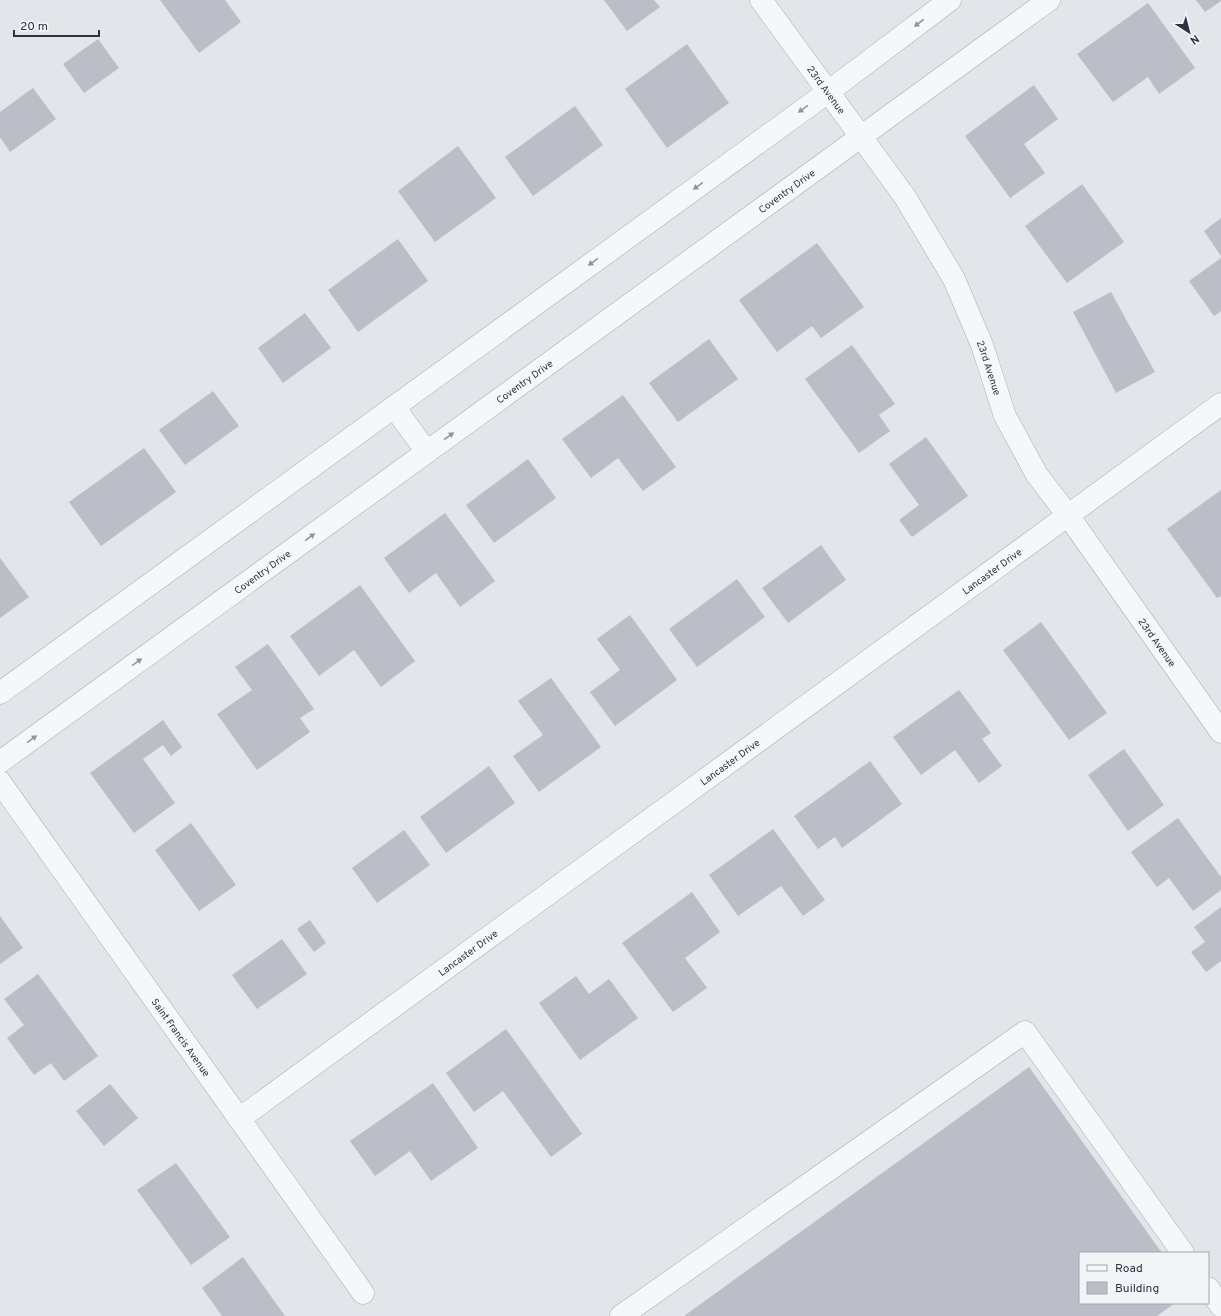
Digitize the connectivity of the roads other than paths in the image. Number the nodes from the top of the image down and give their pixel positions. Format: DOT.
graph roads {
  1 [pos="761,0"];
  2 [pos="950,0"];
  3 [pos="1049,0"];
  4 [pos="828,92"];
  5 [pos="860,137"];
  6 [pos="1221,404"];
  7 [pos="394,407"];
  8 [pos="427,452"];
  9 [pos="1068,514"];
  10 [pos="0,693"];
  11 [pos="1221,732"];
  12 [pos="0,762"];
  13 [pos="0,782"];
  14 [pos="239,1119"];
  15 [pos="1182,1252"];
  16 [pos="1209,1289"];
  17 [pos="363,1293"];
  18 [pos="1221,1306"];
  19 [pos="621,1316"];
  1 -- 4 [label="street, 23rd Avenue"];
  2 -- 4 [label="street, one-way"];
  3 -- 5 [label="street, Coventry Drive"];
  4 -- 5 [label="street, 23rd Avenue"];
  4 -- 7 [label="street, one-way"];
  8 -- 5 [label="street, Coventry Drive, one-way"];
  5 -- 9 [label="street, 23rd Avenue"];
  6 -- 9 [label="street, Lancaster Drive"];
  7 -- 8 [label="street"];
  7 -- 10 [label="street"];
  12 -- 8 [label="street, Coventry Drive, one-way"];
  9 -- 11 [label="street, 23rd Avenue"];
  9 -- 14 [label="street, Lancaster Drive"];
  13 -- 14 [label="street, Saint Francis Avenue"];
  14 -- 17 [label="street, Saint Francis Avenue"];
  15 -- 19 [label="street"];
  16 -- 18 [label="street"];
}
